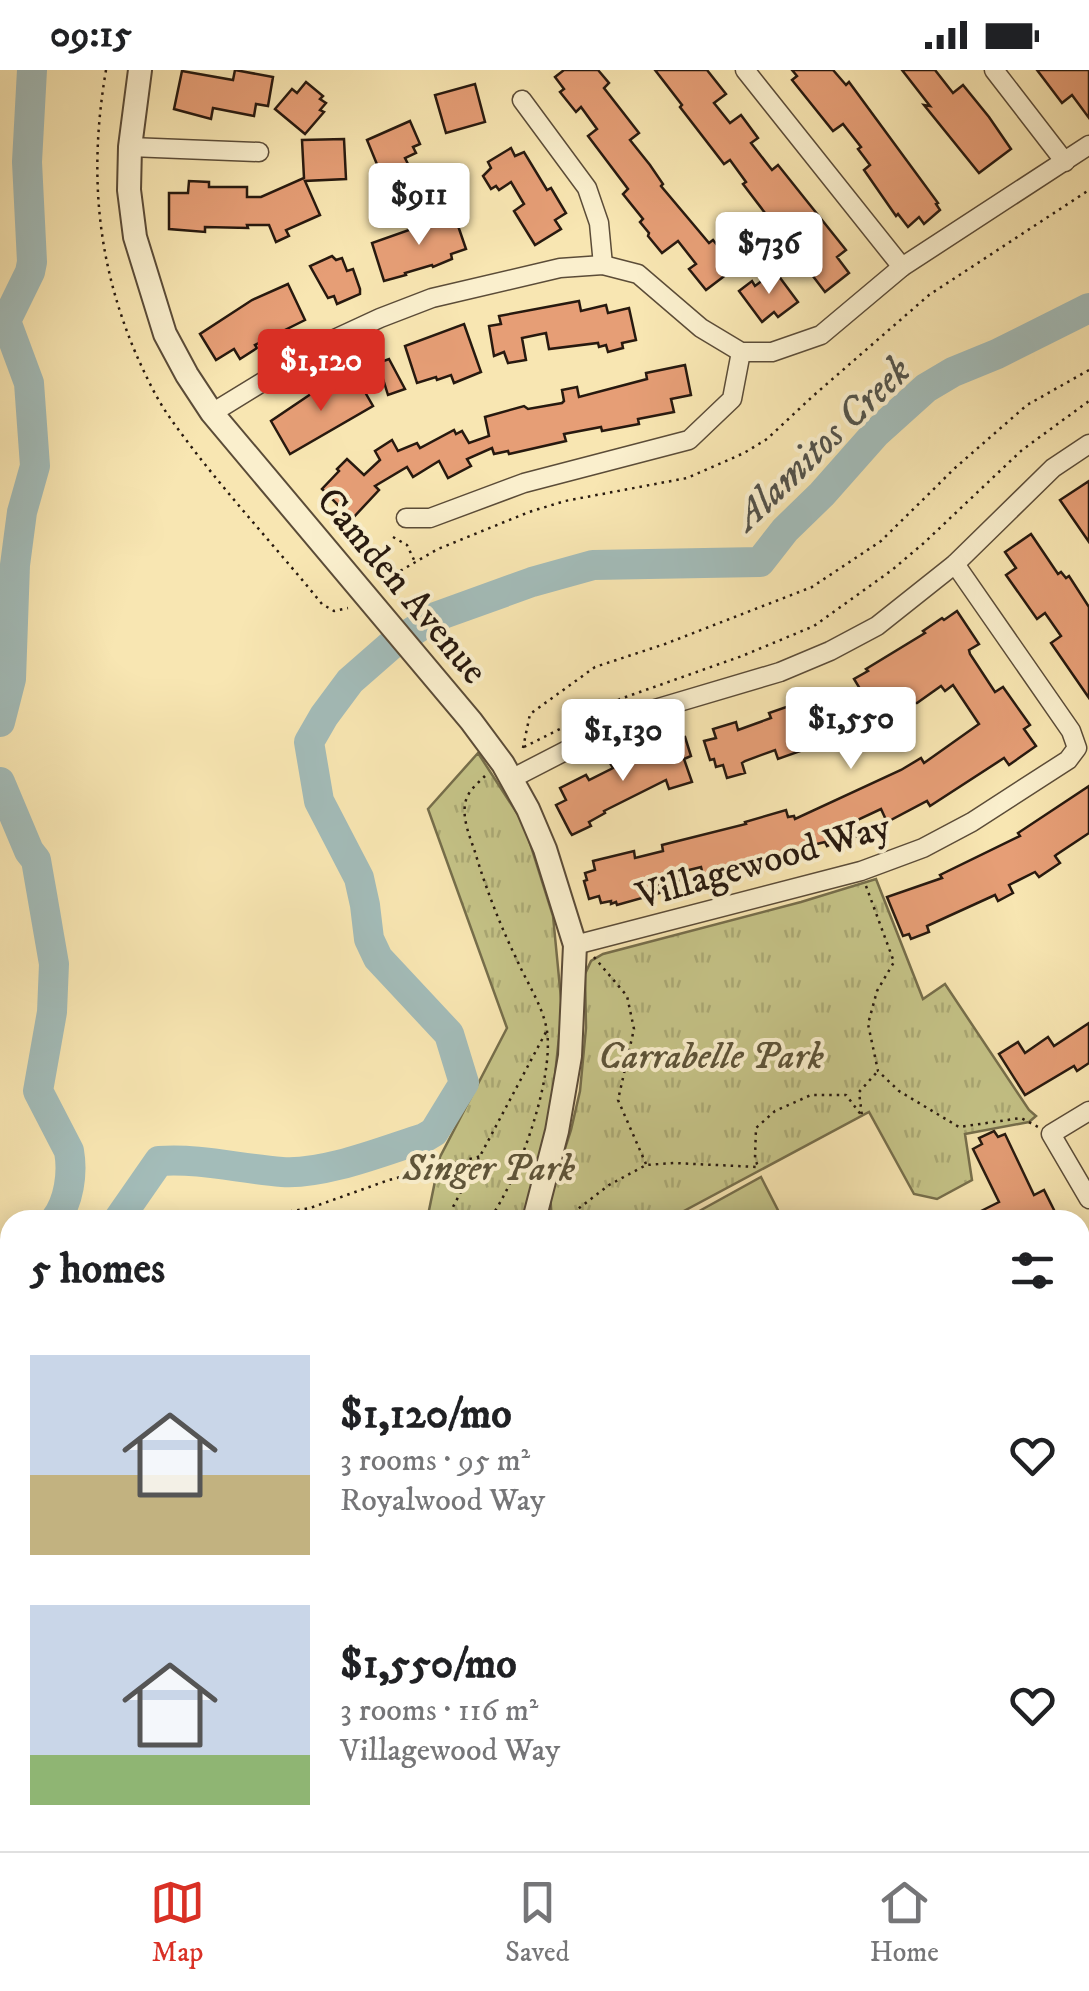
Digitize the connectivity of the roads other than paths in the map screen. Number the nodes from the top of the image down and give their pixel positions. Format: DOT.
graph roads {
  1 [pos="140,70"];
  2 [pos="746,70"];
  3 [pos="994,70"];
  4 [pos="522,100"];
  5 [pos="1089,145"];
  6 [pos="130,147"];
  7 [pos="259,152"];
  8 [pos="1066,162"];
  9 [pos="603,265"];
  10 [pos="902,268"];
  11 [pos="741,352"];
  12 [pos="212,413"];
  13 [pos="1089,444"];
  14 [pos="406,518"];
  15 [pos="955,564"];
  16 [pos="500,776"];
  17 [pos="575,945"];
  18 [pos="1089,1111"];
  19 [pos="1089,1199"];
  20 [pos="537,1210"];
  1 -- 6 [label="street, Camden Avenue"];
  2 -- 10 [label="street"];
  3 -- 8 [label="street"];
  4 -- 9 [label="street"];
  5 -- 8 [label="street"];
  6 -- 7 [label="street"];
  6 -- 12 [label="street, Camden Avenue"];
  8 -- 10 [label="street"];
  9 -- 11 [label="street"];
  9 -- 12 [label="street"];
  10 -- 11 [label="street"];
  11 -- 14 [label="street"];
  12 -- 16 [label="street, Camden Avenue"];
  13 -- 15 [label="street"];
  15 -- 16 [label="street"];
  15 -- 17 [label="street, Villagewood Way"];
  16 -- 17 [label="street, Camden Avenue"];
  17 -- 20 [label="street, Camden Avenue"];
  18 -- 19 [label="street"];
}
